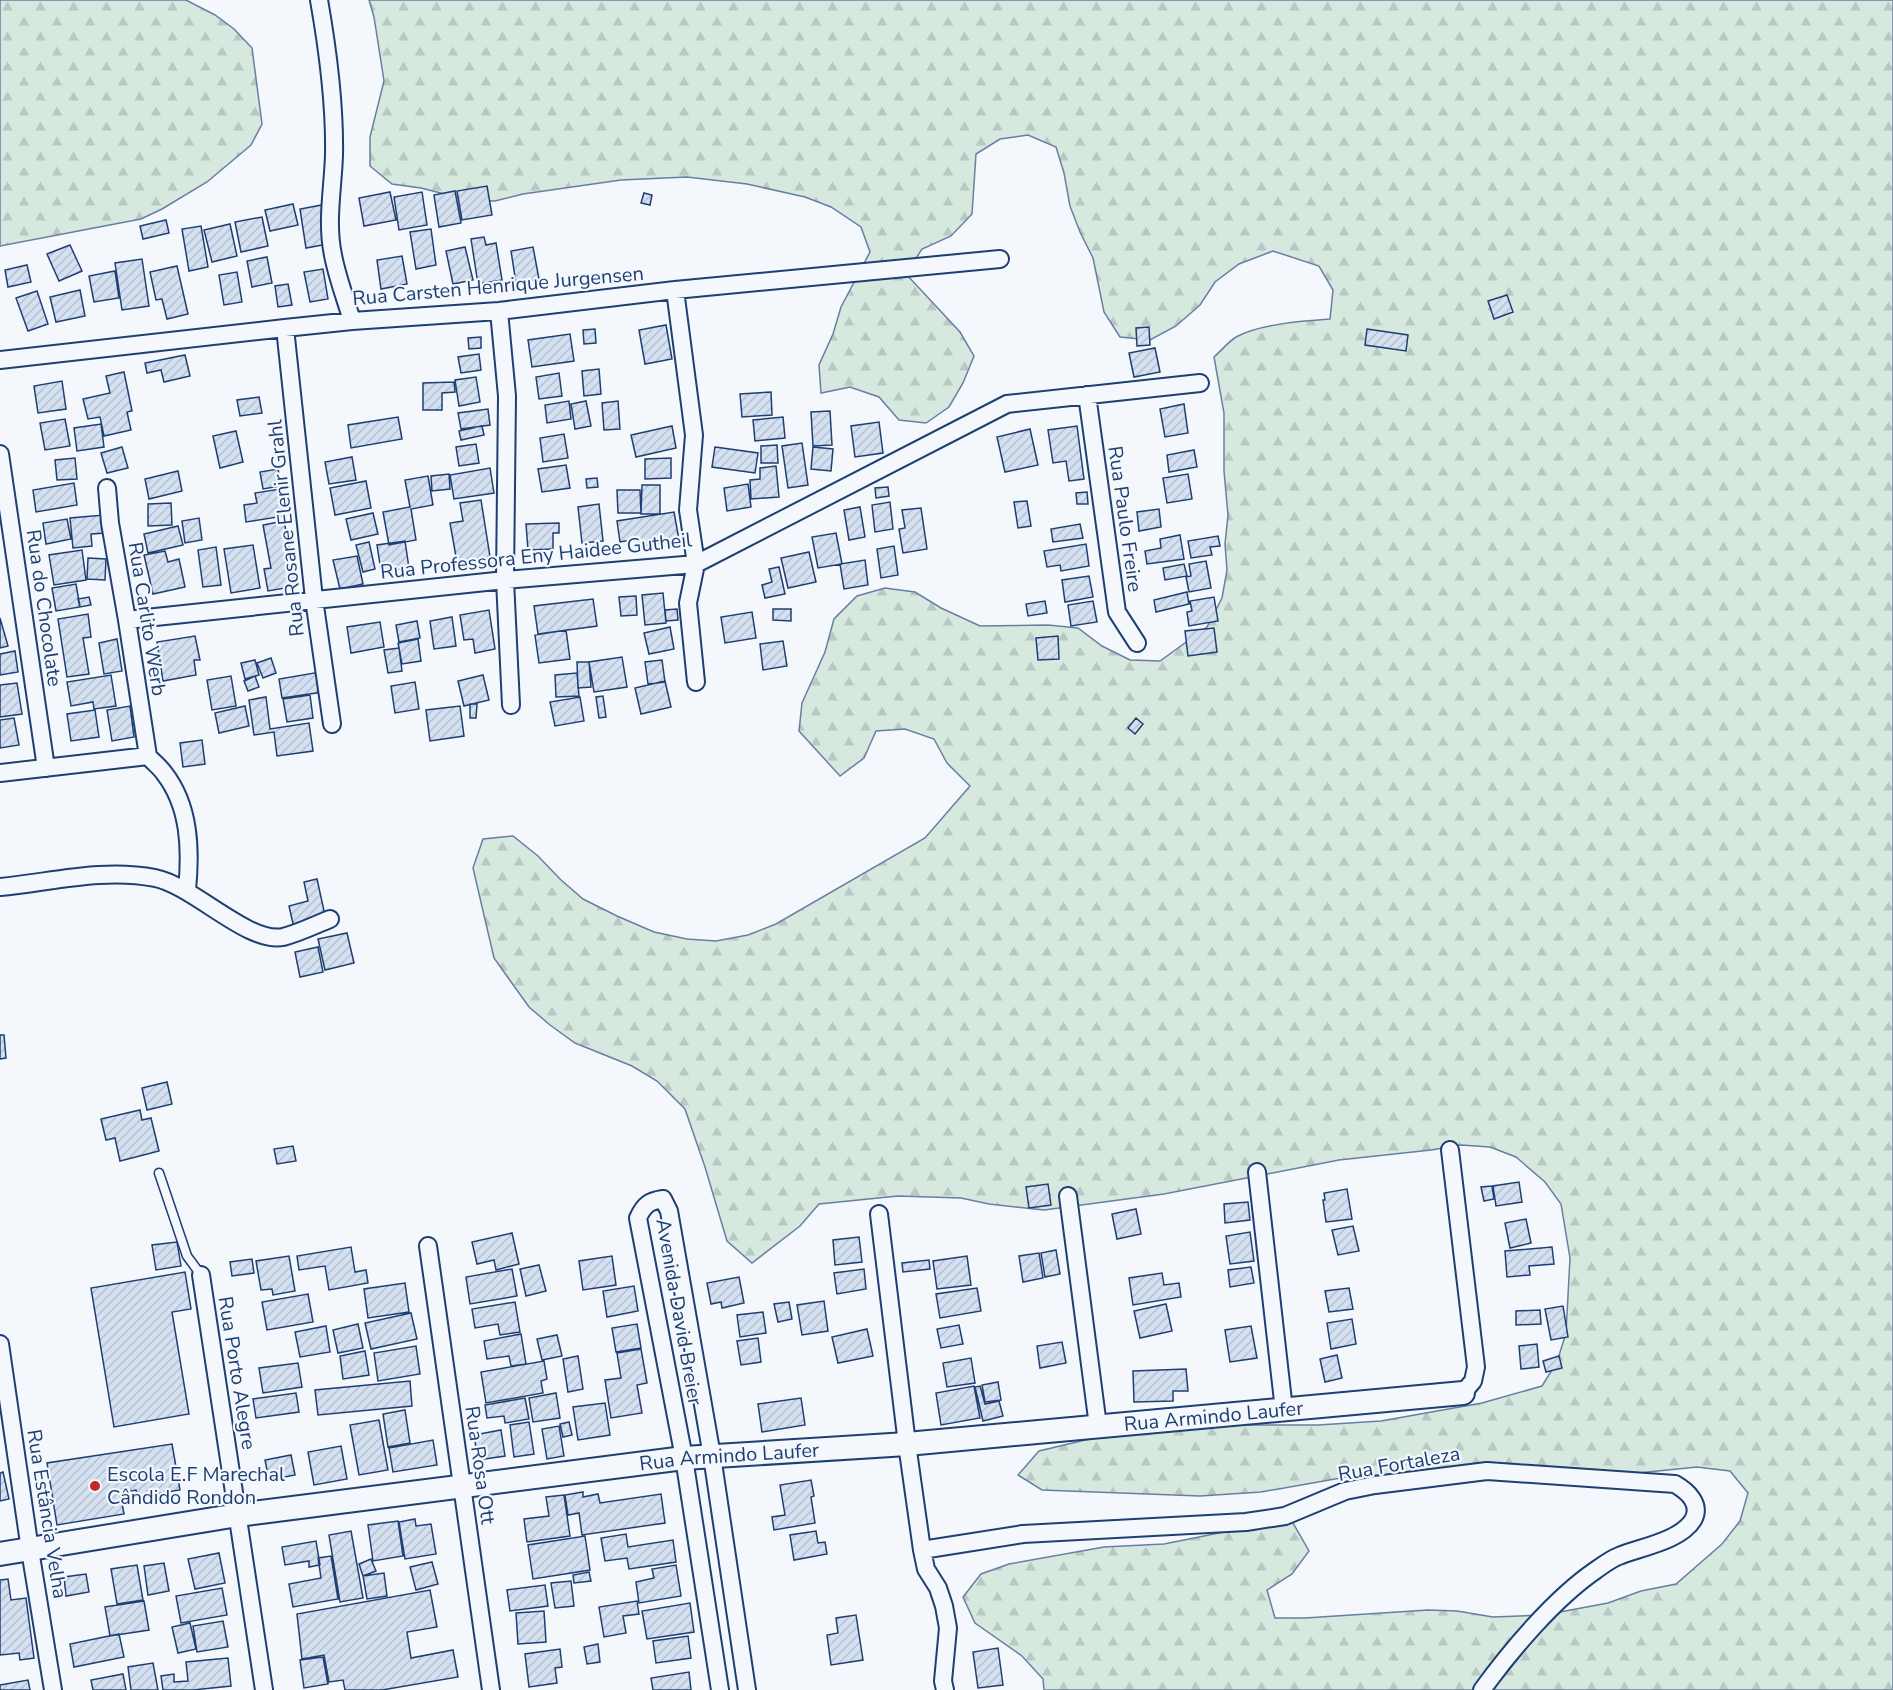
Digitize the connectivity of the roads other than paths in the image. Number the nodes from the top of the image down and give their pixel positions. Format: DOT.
graph roads {
  1 [pos="319,0"];
  2 [pos="1000,259"];
  3 [pos="675,290"];
  4 [pos="499,311"];
  5 [pos="352,321"];
  6 [pos="285,328"];
  7 [pos="0,360"];
  8 [pos="1200,382"];
  9 [pos="1087,395"];
  10 [pos="0,454"];
  11 [pos="108,488"];
  12 [pos="696,564"];
  13 [pos="505,580"];
  14 [pos="314,599"];
  15 [pos="127,620"];
  16 [pos="1137,643"];
  17 [pos="696,682"];
  18 [pos="511,705"];
  19 [pos="332,724"];
  20 [pos="148,756"];
  21 [pos="46,768"];
  22 [pos="0,773"];
  23 [pos="0,888"];
  24 [pos="187,890"];
  25 [pos="330,919"];
  26 [pos="1450,1150"];
  27 [pos="1257,1172"];
  28 [pos="159,1173"];
  29 [pos="1068,1196"];
  30 [pos="879,1214"];
  31 [pos="428,1246"];
  32 [pos="201,1275"];
  33 [pos="0,1344"];
  34 [pos="1462,1393"];
  35 [pos="1284,1410"];
  36 [pos="1098,1426"];
  37 [pos="907,1444"];
  38 [pos="712,1456"];
  39 [pos="684,1458"];
  40 [pos="462,1486"];
  41 [pos="238,1515"];
  42 [pos="30,1550"];
  43 [pos="922,1550"];
  44 [pos="0,1554"];
  45 [pos="53,1690"];
  46 [pos="264,1690"];
  47 [pos="491,1690"];
  48 [pos="720,1690"];
  49 [pos="747,1690"];
  50 [pos="945,1690"];
  51 [pos="1482,1690"];
  1 -- 5 [label="street"];
  2 -- 3 [label="street, Rua Carsten Henrique Jurgensen"];
  3 -- 4 [label="street, Rua Carsten Henrique Jurgensen"];
  3 -- 12 [label="street"];
  4 -- 5 [label="street, Rua Carsten Henrique Jurgensen"];
  4 -- 13 [label="street"];
  5 -- 6 [label="street, Rua Carsten Henrique Jurgensen"];
  6 -- 7 [label="street, Rua Carsten Henrique Jurgensen"];
  6 -- 14 [label="street, Rua Rosane Elenir Grahl"];
  8 -- 9 [label="street, Rua Professora Eny Haidee Gutheil"];
  9 -- 12 [label="street, Rua Professora Eny Haidee Gutheil"];
  9 -- 16 [label="street, Rua Paulo Freire"];
  10 -- 21 [label="street, Rua do Chocolate"];
  11 -- 15 [label="street, Rua Carlito Werb"];
  12 -- 13 [label="street, Rua Professora Eny Haidee Gutheil"];
  12 -- 17 [label="street"];
  13 -- 14 [label="street, Rua Professora Eny Haidee Gutheil"];
  13 -- 18 [label="street"];
  14 -- 15 [label="street, Rua Professora Eny Haidee Gutheil"];
  14 -- 19 [label="street, Rua Rosane Elenir Grahl"];
  15 -- 20 [label="street, Rua Carlito Werb"];
  20 -- 21 [label="street"];
  20 -- 24 [label="street"];
  21 -- 22 [label="street"];
  23 -- 24 [label="street"];
  24 -- 25 [label="street"];
  26 -- 34 [label="street"];
  27 -- 35 [label="street"];
  28 -- 32 [label="lane"];
  29 -- 36 [label="street"];
  30 -- 37 [label="street"];
  31 -- 40 [label="street, Rua Rosa Ott"];
  32 -- 41 [label="street, Rua Porto Alegre"];
  33 -- 42 [label="street, Rua Estância Velha"];
  34 -- 35 [label="street, Rua Armindo Laufer"];
  35 -- 36 [label="street, Rua Armindo Laufer"];
  36 -- 37 [label="street, Rua Armindo Laufer"];
  37 -- 38 [label="street, Rua Armindo Laufer"];
  37 -- 43 [label="street"];
  38 -- 39 [label="street, Rua Armindo Laufer"];
  38 -- 39 [label="street, Avenida David Breier"];
  38 -- 49 [label="street, Avenida David Breier"];
  39 -- 40 [label="street, Rua Armindo Laufer"];
  39 -- 48 [label="street, Avenida David Breier"];
  40 -- 41 [label="street, Rua Armindo Laufer"];
  40 -- 47 [label="street, Rua Rosa Ott"];
  41 -- 42 [label="street, Rua Armindo Laufer"];
  41 -- 46 [label="street, Rua Porto Alegre"];
  42 -- 44 [label="street, Rua Armindo Laufer"];
  42 -- 45 [label="street, Rua Estância Velha"];
  43 -- 50 [label="street"];
  43 -- 51 [label="street, Rua Fortaleza"];
}
